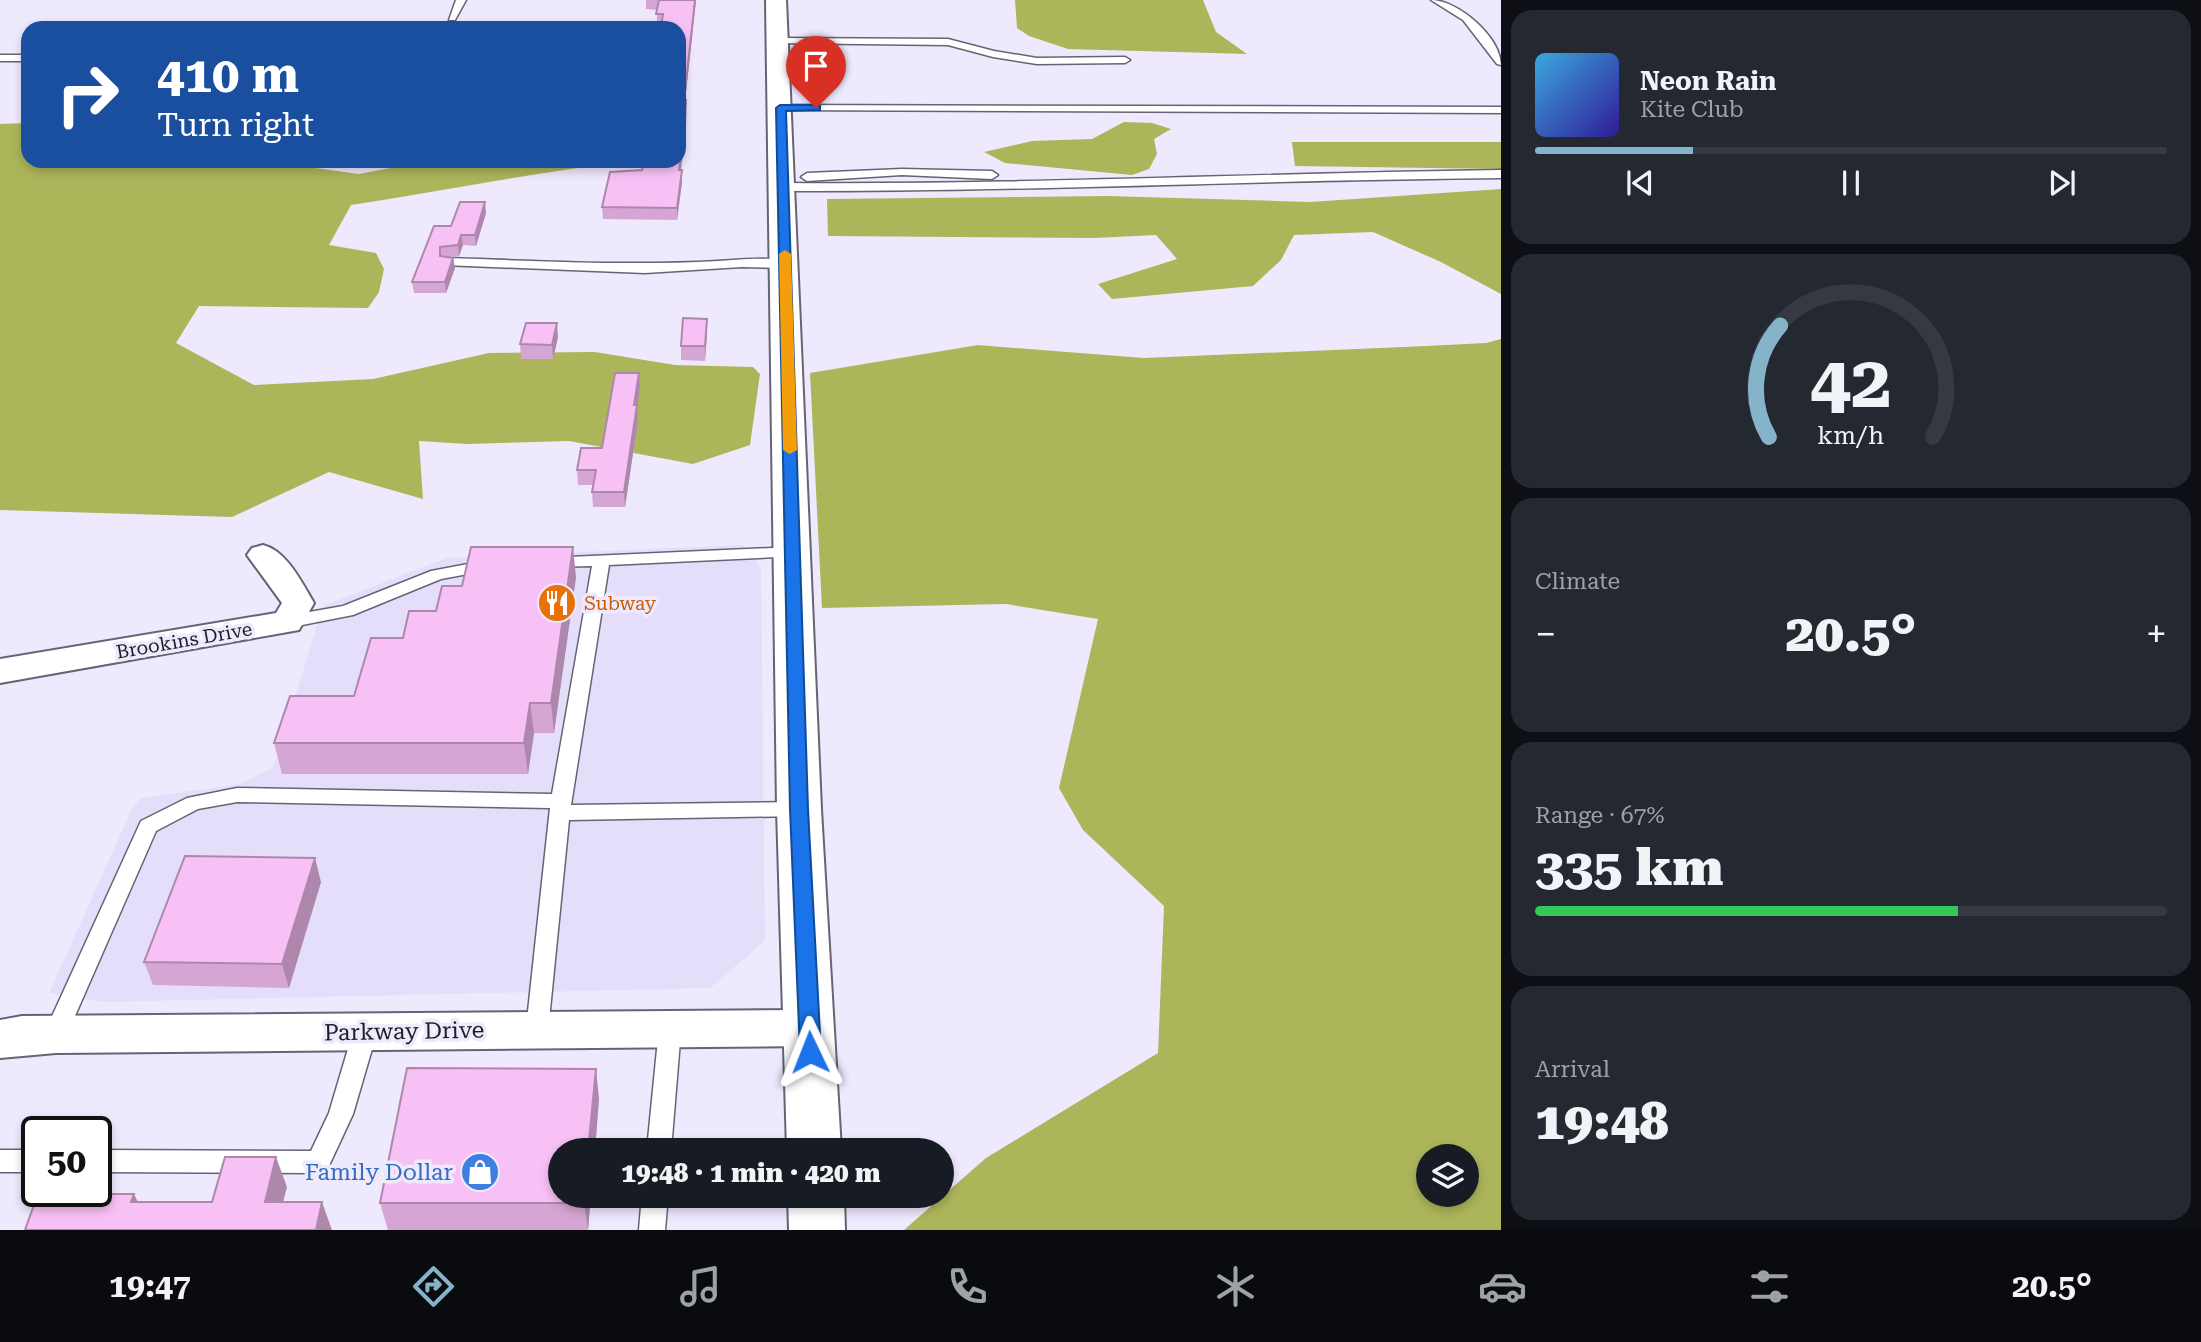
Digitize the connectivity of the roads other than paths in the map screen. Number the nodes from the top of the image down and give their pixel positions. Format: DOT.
graph roads {
  1 [pos="461,0"];
  2 [pos="776,0"];
  3 [pos="1436,0"];
  4 [pos="452,18"];
  5 [pos="778,41"];
  6 [pos="0,58"];
  7 [pos="21,58"];
  8 [pos="1125,60"];
  9 [pos="1501,62"];
  10 [pos="780,108"];
  11 [pos="1501,110"];
  12 [pos="911,172"];
  13 [pos="1501,174"];
  14 [pos="782,183"];
  15 [pos="1065,184"];
  16 [pos="910,188"];
  17 [pos="448,262"];
  18 [pos="786,264"];
  19 [pos="793,552"];
  20 [pos="262,555"];
  21 [pos="601,560"];
  22 [pos="531,563"];
  23 [pos="504,564"];
  24 [pos="287,622"];
  25 [pos="0,671"];
  26 [pos="561,807"];
  27 [pos="799,809"];
  28 [pos="809,1028"];
  29 [pos="537,1030"];
  30 [pos="670,1030"];
  31 [pos="365,1032"];
  32 [pos="56,1034"];
  33 [pos="0,1039"];
  34 [pos="660,1138"];
  35 [pos="814,1138"];
  36 [pos="0,1161"];
  37 [pos="21,1161"];
  38 [pos="112,1161"];
  39 [pos="654,1208"];
  40 [pos="816,1208"];
  41 [pos="652,1230"];
  42 [pos="817,1230"];
  1 -- 4 [label="lane"];
  2 -- 5 [label="main road"];
  3 -- 9 [label="lane"];
  5 -- 8 [label="lane"];
  5 -- 10 [label="main road"];
  6 -- 7 [label="lane"];
  10 -- 11 [label="lane"];
  10 -- 14 [label="main road"];
  12 -- 14 [label="lane"];
  12 -- 15 [label="lane"];
  12 -- 16 [label="lane"];
  13 -- 15 [label="lane"];
  14 -- 16 [label="lane"];
  14 -- 18 [label="main road"];
  15 -- 16 [label="lane"];
  17 -- 18 [label="lane"];
  18 -- 19 [label="main road"];
  19 -- 21 [label="lane"];
  19 -- 27 [label="main road"];
  20 -- 24 [label="street"];
  21 -- 22 [label="lane"];
  21 -- 26 [label="lane"];
  23 -- 24 [label="lane"];
  24 -- 25 [label="street, Brookins Drive"];
  26 -- 27 [label="lane"];
  26 -- 29 [label="lane"];
  26 -- 32 [label="lane"];
  27 -- 28 [label="main road"];
  28 -- 30 [label="street, Parkway Drive"];
  28 -- 35 [label="main road"];
  29 -- 30 [label="street, Parkway Drive"];
  29 -- 31 [label="street, Parkway Drive"];
  30 -- 34 [label="lane"];
  31 -- 32 [label="street, Parkway Drive"];
  31 -- 38 [label="lane"];
  32 -- 33 [label="street, Parkway Drive"];
  36 -- 37 [label="lane"];
  39 -- 41 [label="lane"];
  40 -- 42 [label="main road"];
}
